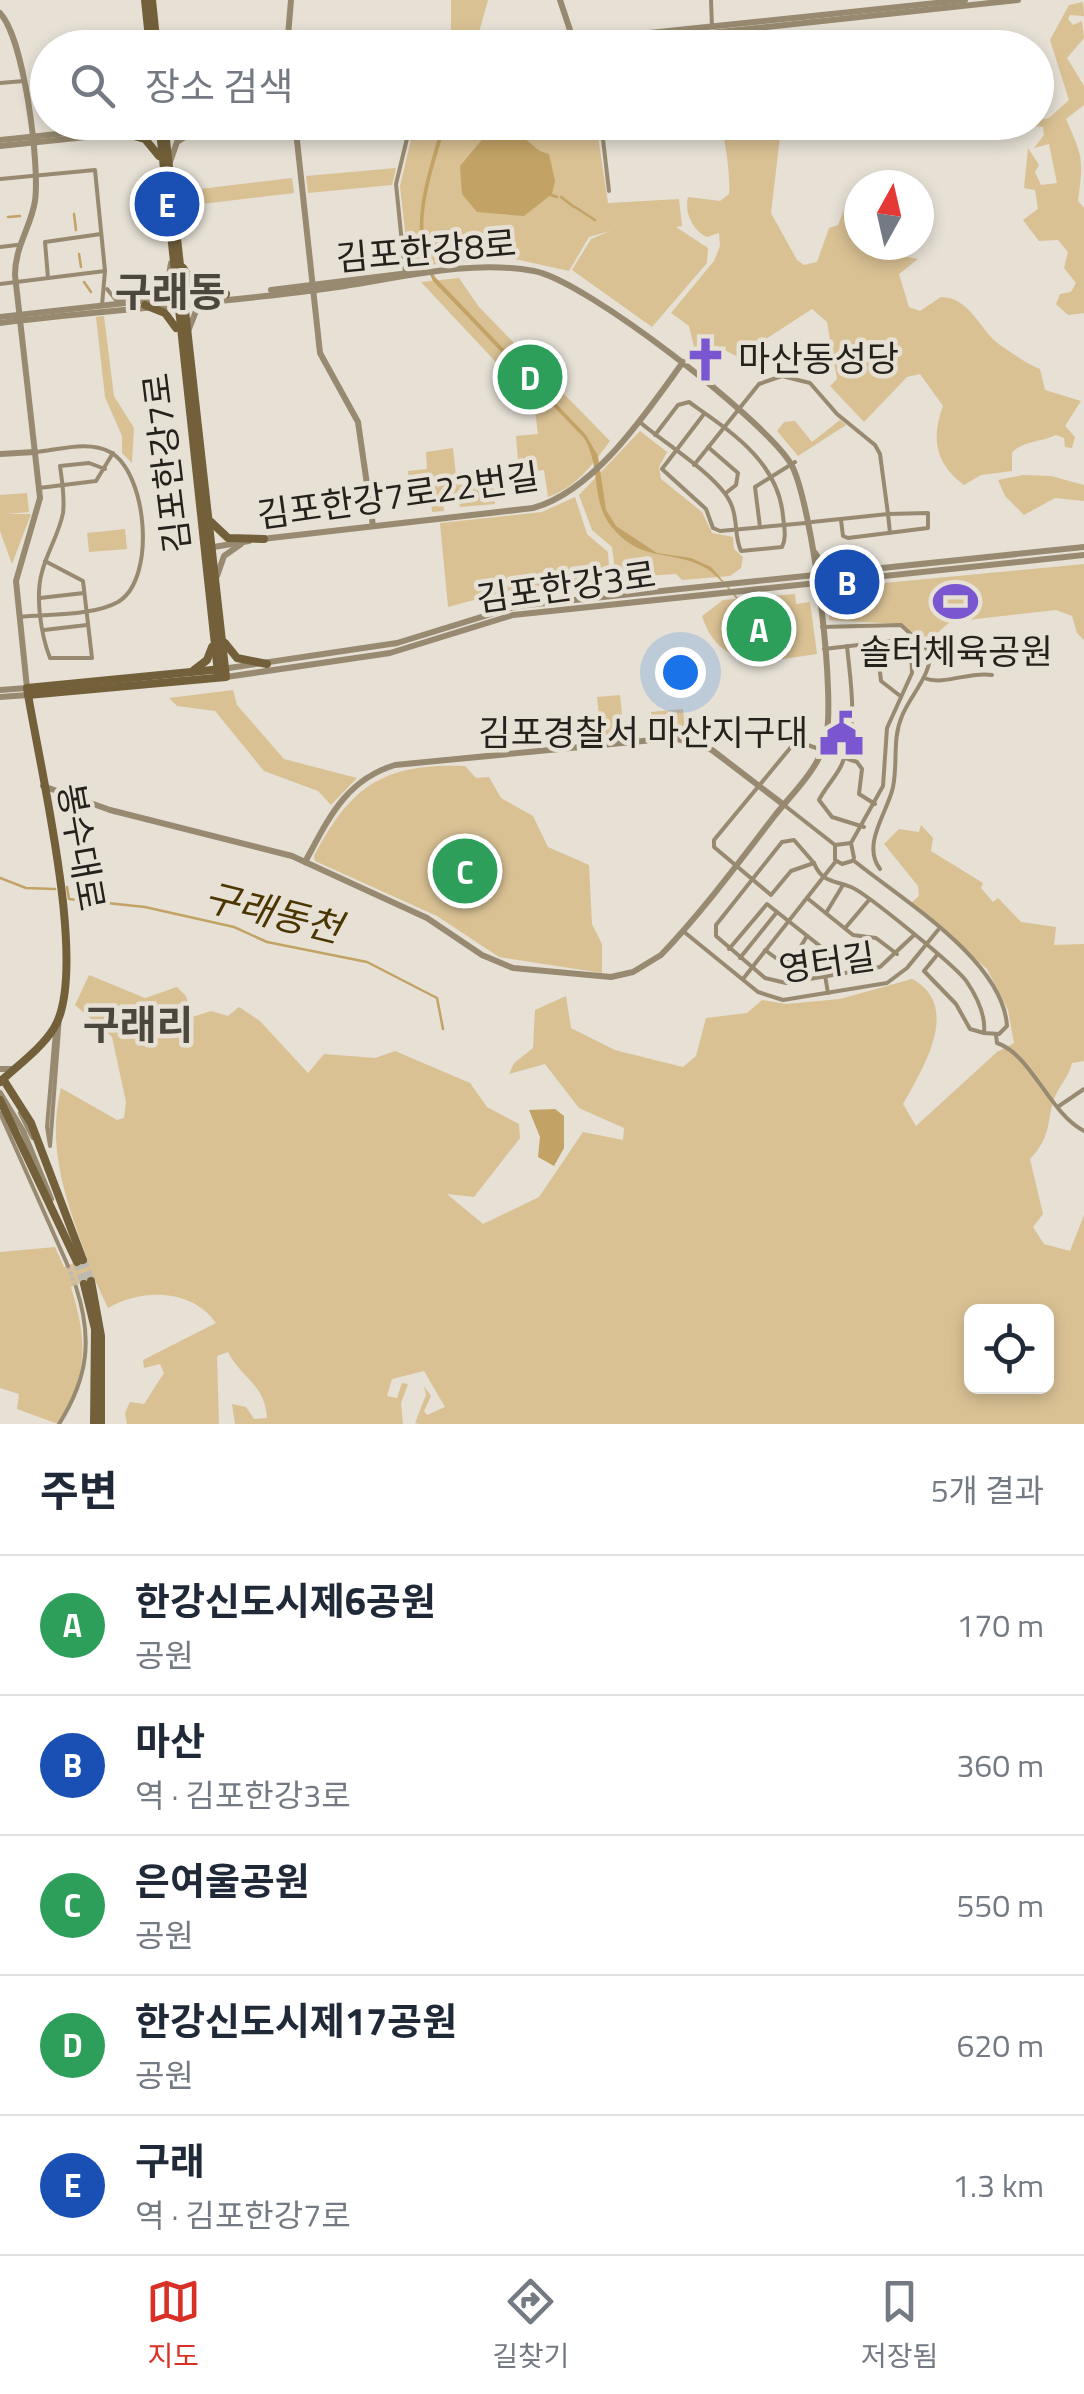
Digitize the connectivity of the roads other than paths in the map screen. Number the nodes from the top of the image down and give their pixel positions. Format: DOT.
graph roads {
  1 [pos="148,0"];
  2 [pos="291,0"];
  3 [pos="560,0"];
  4 [pos="710,0"];
  5 [pos="965,0"];
  6 [pos="1018,0"];
  7 [pos="0,12"];
  8 [pos="712,27"];
  9 [pos="152,30"];
  10 [pos="288,30"];
  11 [pos="570,30"];
  12 [pos="681,30"];
  13 [pos="738,30"];
  14 [pos="24,81"];
  15 [pos="0,83"];
  16 [pos="30,140"];
  17 [pos="143,140"];
  18 [pos="164,140"];
  19 [pos="179,140"];
  20 [pos="298,140"];
  21 [pos="407,140"];
  22 [pos="603,140"];
  23 [pos="0,143"];
  24 [pos="166,168"];
  25 [pos="34,175"];
  26 [pos="0,179"];
  27 [pos="609,191"];
  28 [pos="101,234"];
  29 [pos="18,245"];
  30 [pos="0,247"];
  31 [pos="175,253"];
  32 [pos="106,271"];
  33 [pos="405,276"];
  34 [pos="48,278"];
  35 [pos="16,282"];
  36 [pos="0,284"];
  37 [pos="107,289"];
  38 [pos="314,289"];
  39 [pos="227,296"];
  40 [pos="180,299"];
  41 [pos="135,300"];
  42 [pos="145,302"];
  43 [pos="101,306"];
  44 [pos="20,318"];
  45 [pos="0,320"];
  46 [pos="188,350"];
  47 [pos="182,362"];
  48 [pos="682,363"];
  49 [pos="738,409"];
  50 [pos="704,414"];
  51 [pos="637,420"];
  52 [pos="724,428"];
  53 [pos="655,436"];
  54 [pos="708,447"];
  55 [pos="673,451"];
  56 [pos="35,452"];
  57 [pos="0,454"];
  58 [pos="113,454"];
  59 [pos="793,463"];
  60 [pos="693,466"];
  61 [pos="104,469"];
  62 [pos="772,476"];
  63 [pos="62,486"];
  64 [pos="39,488"];
  65 [pos="726,493"];
  66 [pos="888,514"];
  67 [pos="210,518"];
  68 [pos="841,520"];
  69 [pos="810,522"];
  70 [pos="784,525"];
  71 [pos="373,526"];
  72 [pos="760,527"];
  73 [pos="736,530"];
  74 [pos="890,533"];
  75 [pos="264,539"];
  76 [pos="244,542"];
  77 [pos="209,548"];
  78 [pos="1084,551"];
  79 [pos="814,552"];
  80 [pos="46,561"];
  81 [pos="855,570"];
  82 [pos="782,576"];
  83 [pos="815,578"];
  84 [pos="216,592"];
  85 [pos="84,593"];
  86 [pos="40,598"];
  87 [pos="86,609"];
  88 [pos="41,615"];
  89 [pos="18,618"];
  90 [pos="215,621"];
  91 [pos="88,626"];
  92 [pos="822,627"];
  93 [pos="44,630"];
  94 [pos="876,643"];
  95 [pos="847,646"];
  96 [pos="824,649"];
  97 [pos="266,664"];
  98 [pos="222,672"];
  99 [pos="992,674"];
  100 [pos="174,676"];
  101 [pos="923,677"];
  102 [pos="27,692"];
  103 [pos="0,694"];
  104 [pos="900,695"];
  105 [pos="823,749"];
  106 [pos="844,756"];
  107 [pos="759,785"];
  108 [pos="43,786"];
  109 [pos="784,804"];
  110 [pos="875,804"];
  111 [pos="864,827"];
  112 [pos="851,844"];
  113 [pos="834,845"];
  114 [pos="853,860"];
  115 [pos="836,861"];
  116 [pos="306,862"];
  117 [pos="814,863"];
  118 [pos="736,866"];
  119 [pos="880,869"];
  120 [pos="824,878"];
  121 [pos="752,879"];
  122 [pos="843,885"];
  123 [pos="808,898"];
  124 [pos="869,900"];
  125 [pos="777,912"];
  126 [pos="826,914"];
  127 [pos="788,921"];
  128 [pos="845,928"];
  129 [pos="938,930"];
  130 [pos="683,931"];
  131 [pos="808,936"];
  132 [pos="913,936"];
  133 [pos="925,946"];
  134 [pos="729,949"];
  135 [pos="765,950"];
  136 [pos="898,954"];
  137 [pos="937,955"];
  138 [pos="740,958"];
  139 [pos="798,960"];
  140 [pos="752,968"];
  141 [pos="826,976"];
  142 [pos="742,980"];
  143 [pos="802,980"];
  144 [pos="828,993"];
  145 [pos="60,1016"];
  146 [pos="54,1028"];
  147 [pos="984,1033"];
  148 [pos="996,1035"];
  149 [pos="61,1038"];
  150 [pos="45,1040"];
  151 [pos="54,1046"];
  152 [pos="16,1066"];
  153 [pos="1,1084"];
  154 [pos="1084,1089"];
  155 [pos="15,1094"];
  156 [pos="1059,1106"];
  157 [pos="0,1113"];
  158 [pos="1084,1131"];
  159 [pos="55,1188"];
  160 [pos="76,1263"];
  161 [pos="84,1284"];
  162 [pos="59,1424"];
  163 [pos="98,1424"];
  1 -- 9 [label="main road"];
  2 -- 10 [label="street"];
  3 -- 11 [label="street"];
  4 -- 8 [label="street"];
  5 -- 8 [label="street"];
  6 -- 13 [label="street"];
  7 -- 14 [label="street"];
  8 -- 12 [label="street"];
  14 -- 15 [label="street"];
  14 -- 16 [label="street"];
  16 -- 23 [label="street"];
  16 -- 25 [label="street"];
  17 -- 24 [label="main road"];
  18 -- 24 [label="main road, 김포한강7로"];
  19 -- 24 [label="street"];
  20 -- 38 [label="street"];
  21 -- 33 [label="street"];
  22 -- 27 [label="street"];
  24 -- 31 [label="main road, 김포한강7로"];
  25 -- 26 [label="street"];
  25 -- 28 [label="street"];
  25 -- 29 [label="street"];
  28 -- 32 [label="street"];
  28 -- 34 [label="street"];
  29 -- 30 [label="street"];
  29 -- 35 [label="street"];
  31 -- 39 [label="main road"];
  31 -- 40 [label="main road, 김포한강7로"];
  31 -- 42 [label="street"];
  32 -- 34 [label="street"];
  32 -- 37 [label="street"];
  33 -- 38 [label="street, 김포한강8로"];
  33 -- 48 [label="street, 김포한강8로"];
  34 -- 35 [label="street"];
  35 -- 36 [label="street"];
  35 -- 44 [label="street"];
  37 -- 41 [label="street"];
  37 -- 43 [label="street"];
  38 -- 39 [label="street, 김포한강8로"];
  38 -- 71 [label="street"];
  39 -- 40 [label="street, 김포한강8로"];
  39 -- 46 [label="street"];
  40 -- 42 [label="street, 김포한강8로"];
  40 -- 46 [label="main road, 김포한강7로"];
  40 -- 47 [label="main road, 김포한강7로"];
  41 -- 42 [label="street, 김포한강8로"];
  41 -- 43 [label="street, 김포한강8로"];
  42 -- 44 [label="street, 김포한강8로"];
  42 -- 47 [label="main road"];
  43 -- 44 [label="street, 김포한강8로"];
  44 -- 45 [label="street, 김포한강8로"];
  44 -- 56 [label="street"];
  46 -- 67 [label="main road, 김포한강7로"];
  47 -- 77 [label="main road, 김포한강7로"];
  48 -- 49 [label="street, 김포한강8로"];
  48 -- 51 [label="street"];
  49 -- 52 [label="street"];
  49 -- 59 [label="street, 김포한강8로"];
  49 -- 66 [label="street"];
  50 -- 52 [label="street"];
  50 -- 53 [label="street"];
  50 -- 55 [label="street"];
  51 -- 53 [label="street"];
  51 -- 71 [label="street, 김포한강7로22번길"];
  52 -- 54 [label="street"];
  52 -- 62 [label="street"];
  53 -- 55 [label="street"];
  54 -- 60 [label="street"];
  54 -- 65 [label="street"];
  55 -- 60 [label="street"];
  55 -- 73 [label="street"];
  56 -- 57 [label="street"];
  56 -- 58 [label="street"];
  56 -- 64 [label="street"];
  58 -- 61 [label="street"];
  58 -- 87 [label="street"];
  59 -- 62 [label="street"];
  59 -- 69 [label="street, 김포한강8로"];
  60 -- 65 [label="street"];
  61 -- 63 [label="street"];
  61 -- 63 [label="street"];
  62 -- 70 [label="street"];
  62 -- 72 [label="street"];
  63 -- 64 [label="street"];
  63 -- 80 [label="street"];
  64 -- 89 [label="street"];
  65 -- 73 [label="street"];
  66 -- 68 [label="street"];
  66 -- 74 [label="street"];
  66 -- 74 [label="street"];
  67 -- 75 [label="main road"];
  67 -- 77 [label="main road, 김포한강7로"];
  68 -- 69 [label="street"];
  68 -- 74 [label="street"];
  69 -- 70 [label="street"];
  69 -- 79 [label="street, 김포한강8로"];
  70 -- 72 [label="street"];
  70 -- 73 [label="street"];
  71 -- 75 [label="street, 김포한강7로22번길"];
  72 -- 73 [label="street"];
  75 -- 76 [label="street, 김포한강7로22번길"];
  76 -- 77 [label="street, 김포한강7로22번길"];
  76 -- 84 [label="street"];
  77 -- 84 [label="main road, 김포한강7로"];
  77 -- 90 [label="main road, 김포한강7로"];
  78 -- 81 [label="street, 김포한강3로"];
  78 -- 83 [label="street, 김포한강3로"];
  79 -- 81 [label="street"];
  79 -- 82 [label="street"];
  79 -- 83 [label="street, 김포한강8로"];
  80 -- 85 [label="street"];
  80 -- 86 [label="street"];
  81 -- 83 [label="street, 김포한강3로"];
  82 -- 83 [label="street, 김포한강3로"];
  82 -- 97 [label="street, 김포한강3로"];
  83 -- 92 [label="street, 김포한강8로"];
  83 -- 98 [label="street, 김포한강3로"];
  84 -- 90 [label="main road, 김포한강7로"];
  85 -- 86 [label="street"];
  85 -- 87 [label="street"];
  86 -- 88 [label="street"];
  87 -- 88 [label="street"];
  87 -- 91 [label="street"];
  88 -- 89 [label="street"];
  88 -- 93 [label="street"];
  89 -- 102 [label="street"];
  90 -- 97 [label="main road"];
  90 -- 98 [label="main road, 김포한강7로"];
  90 -- 100 [label="main road"];
  91 -- 93 [label="street"];
  91 -- 93 [label="street"];
  92 -- 96 [label="street, 김포한강8로"];
  92 -- 101 [label="street"];
  94 -- 95 [label="street"];
  94 -- 104 [label="street"];
  94 -- 104 [label="street"];
  95 -- 96 [label="street"];
  95 -- 106 [label="street"];
  96 -- 105 [label="street, 김포한강8로"];
  97 -- 98 [label="street, 김포한강3로"];
  98 -- 100 [label="main road, 김포한강3로"];
  98 -- 102 [label="main road, 김포한강3로"];
  99 -- 101 [label="street"];
  100 -- 102 [label="main road, 김포한강3로"];
  101 -- 119 [label="street"];
  102 -- 103 [label="street, 김포한강3로"];
  102 -- 108 [label="main road, 봉수대로"];
  104 -- 110 [label="street"];
  105 -- 106 [label="street"];
  105 -- 107 [label="street"];
  105 -- 109 [label="street, 김포한강8로"];
  106 -- 110 [label="street"];
  106 -- 111 [label="street"];
  107 -- 109 [label="street"];
  107 -- 116 [label="street"];
  107 -- 118 [label="street"];
  108 -- 116 [label="street, 김포한강8로"];
  108 -- 145 [label="main road, 봉수대로"];
  109 -- 113 [label="street"];
  109 -- 118 [label="street, 김포한강8로"];
  110 -- 111 [label="street"];
  111 -- 112 [label="street"];
  112 -- 113 [label="street"];
  112 -- 114 [label="street"];
  113 -- 115 [label="street"];
  114 -- 115 [label="street"];
  114 -- 129 [label="street"];
  115 -- 120 [label="street"];
  116 -- 130 [label="street, 김포한강8로"];
  117 -- 120 [label="street"];
  117 -- 121 [label="street"];
  117 -- 121 [label="street"];
  118 -- 121 [label="street"];
  118 -- 130 [label="street, 김포한강8로"];
  120 -- 122 [label="street"];
  120 -- 123 [label="street"];
  121 -- 134 [label="street"];
  122 -- 124 [label="street"];
  122 -- 126 [label="street"];
  123 -- 126 [label="street"];
  123 -- 127 [label="street"];
  124 -- 128 [label="street"];
  124 -- 132 [label="street"];
  125 -- 127 [label="street"];
  125 -- 134 [label="street"];
  125 -- 138 [label="street"];
  126 -- 128 [label="street"];
  127 -- 131 [label="street"];
  127 -- 135 [label="street"];
  128 -- 136 [label="street"];
  129 -- 133 [label="street, 영터길"];
  129 -- 148 [label="street"];
  130 -- 142 [label="street, 영터길"];
  131 -- 139 [label="street"];
  131 -- 141 [label="street"];
  132 -- 133 [label="street"];
  132 -- 136 [label="street"];
  133 -- 137 [label="street"];
  133 -- 144 [label="street, 영터길"];
  134 -- 138 [label="street"];
  135 -- 139 [label="street"];
  135 -- 140 [label="street"];
  136 -- 141 [label="street"];
  137 -- 147 [label="street"];
  137 -- 147 [label="street"];
  138 -- 140 [label="street"];
  139 -- 143 [label="street"];
  140 -- 142 [label="street"];
  140 -- 143 [label="street"];
  141 -- 143 [label="street"];
  141 -- 144 [label="street"];
  142 -- 144 [label="street, 영터길"];
  145 -- 146 [label="main road, 봉수대로"];
  145 -- 149 [label="street, 봉수대로"];
  146 -- 149 [label="street"];
  146 -- 150 [label="main road, 봉수대로"];
  146 -- 151 [label="street, 봉수대로"];
  147 -- 148 [label="street"];
  148 -- 156 [label="street"];
  149 -- 151 [label="street, 봉수대로"];
  150 -- 151 [label="street"];
  150 -- 152 [label="main road, 봉수대로"];
  152 -- 153 [label="main road, 봉수대로"];
  152 -- 155 [label="main road"];
  153 -- 155 [label="main road"];
  153 -- 159 [label="street"];
  153 -- 160 [label="main road"];
  154 -- 156 [label="street"];
  155 -- 159 [label="main road"];
  156 -- 158 [label="street"];
  157 -- 160 [label="street"];
  159 -- 160 [label="main road"];
  161 -- 162 [label="street"];
  161 -- 163 [label="main road"];
}
